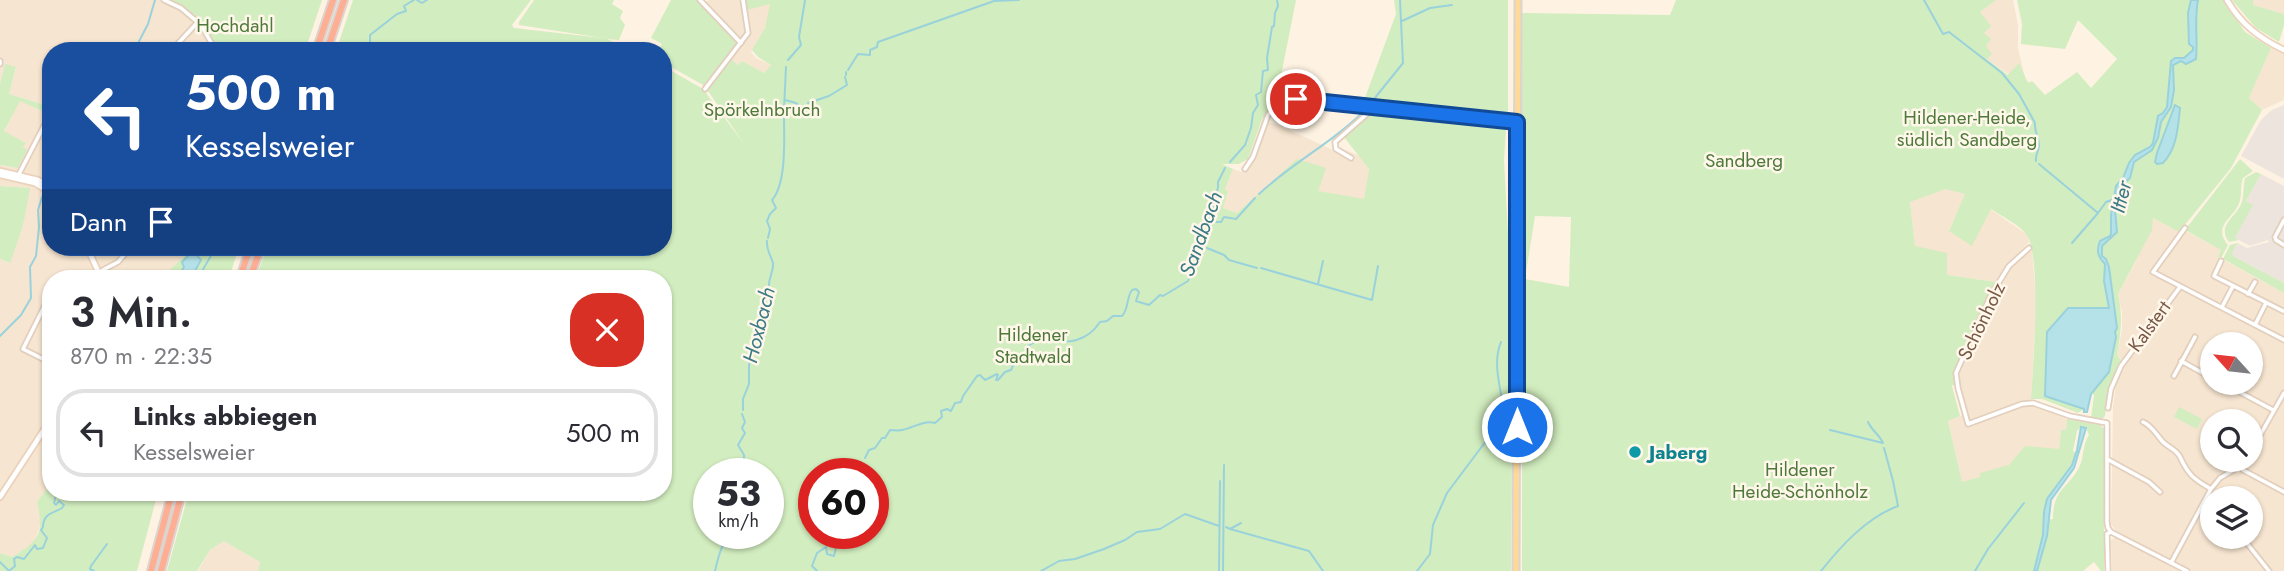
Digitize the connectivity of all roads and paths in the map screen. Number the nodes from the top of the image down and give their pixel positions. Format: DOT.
graph roads {
  1 [pos="164,0"];
  2 [pos="333,0"];
  3 [pos="344,0"];
  4 [pos="700,0"];
  5 [pos="743,0"];
  6 [pos="1518,0"];
  7 [pos="2227,0"];
  8 [pos="197,23"];
  9 [pos="179,42"];
  10 [pos="210,42"];
  11 [pos="319,42"];
  12 [pos="330,42"];
  13 [pos="741,43"];
  14 [pos="2284,50"];
  15 [pos="705,89"];
  16 [pos="1375,107"];
  17 [pos="1517,122"];
  18 [pos="42,130"];
  19 [pos="1351,158"];
  20 [pos="1245,169"];
  21 [pos="0,173"];
  22 [pos="18,177"];
  23 [pos="42,183"];
  24 [pos="2284,220"];
  25 [pos="2185,228"];
  26 [pos="2284,245"];
  27 [pos="2029,248"];
  28 [pos="123,256"];
  29 [pos="2221,261"];
  30 [pos="107,270"];
  31 [pos="2255,282"];
  32 [pos="2233,286"];
  33 [pos="2180,287"];
  34 [pos="2248,294"];
  35 [pos="2266,303"];
  36 [pos="2222,307"];
  37 [pos="42,311"];
  38 [pos="2283,312"];
  39 [pos="2255,325"];
  40 [pos="2194,337"];
  41 [pos="2284,340"];
  42 [pos="42,358"];
  43 [pos="2181,361"];
  44 [pos="2200,371"];
  45 [pos="2174,376"];
  46 [pos="2284,394"];
  47 [pos="2247,396"];
  48 [pos="2108,408"];
  49 [pos="2273,410"];
  50 [pos="2143,422"];
  51 [pos="2263,429"];
  52 [pos="42,433"];
  53 [pos="2106,459"];
  54 [pos="2230,472"];
  55 [pos="2247,472"];
  56 [pos="2206,486"];
  57 [pos="2213,486"];
  58 [pos="2160,492"];
  59 [pos="2284,492"];
  60 [pos="0,497"];
  61 [pos="170,501"];
  62 [pos="180,501"];
  63 [pos="2200,509"];
  64 [pos="2109,531"];
  65 [pos="2252,549"];
  66 [pos="2171,563"];
  67 [pos="2179,569"];
  68 [pos="151,571"];
  69 [pos="161,571"];
  70 [pos="1516,571"];
  71 [pos="2108,571"];
  72 [pos="2187,571"];
  73 [pos="2269,571"];
  1 -- 8 [label="street"];
  2 -- 11 [label="highway"];
  3 -- 12 [label="highway"];
  4 -- 13 [label="street"];
  5 -- 13 [label="street"];
  6 -- 17 [label="main road"];
  7 -- 14 [label="street"];
  8 -- 9 [label="street"];
  8 -- 10 [label="street"];
  13 -- 15 [label="street"];
  16 -- 17 [label="street"];
  16 -- 19 [label="street"];
  16 -- 20 [label="street"];
  17 -- 70 [label="main road"];
  18 -- 22 [label="street"];
  21 -- 22 [label="street"];
  22 -- 23 [label="street"];
  24 -- 26 [label="street"];
  25 -- 33 [label="street, Kalstert"];
  27 -- 53 [label="street, Schönholz"];
  28 -- 30 [label="street"];
  29 -- 32 [label="street"];
  31 -- 34 [label="street"];
  32 -- 34 [label="street"];
  32 -- 36 [label="street"];
  33 -- 36 [label="street"];
  33 -- 48 [label="street, Kalstert"];
  34 -- 35 [label="street"];
  35 -- 38 [label="street"];
  35 -- 39 [label="street"];
  36 -- 39 [label="street"];
  37 -- 42 [label="street"];
  39 -- 41 [label="street"];
  40 -- 43 [label="street"];
  43 -- 44 [label="street"];
  43 -- 45 [label="street"];
  46 -- 49 [label="street"];
  47 -- 49 [label="street"];
  49 -- 51 [label="street"];
  50 -- 56 [label="street"];
  52 -- 60 [label="street"];
  53 -- 58 [label="street"];
  53 -- 64 [label="street"];
  54 -- 57 [label="street"];
  55 -- 59 [label="street"];
  61 -- 68 [label="highway"];
  62 -- 69 [label="highway"];
  63 -- 66 [label="street"];
  64 -- 66 [label="street"];
  64 -- 71 [label="street"];
  65 -- 73 [label="street"];
  66 -- 67 [label="street"];
  67 -- 72 [label="street"];
}
